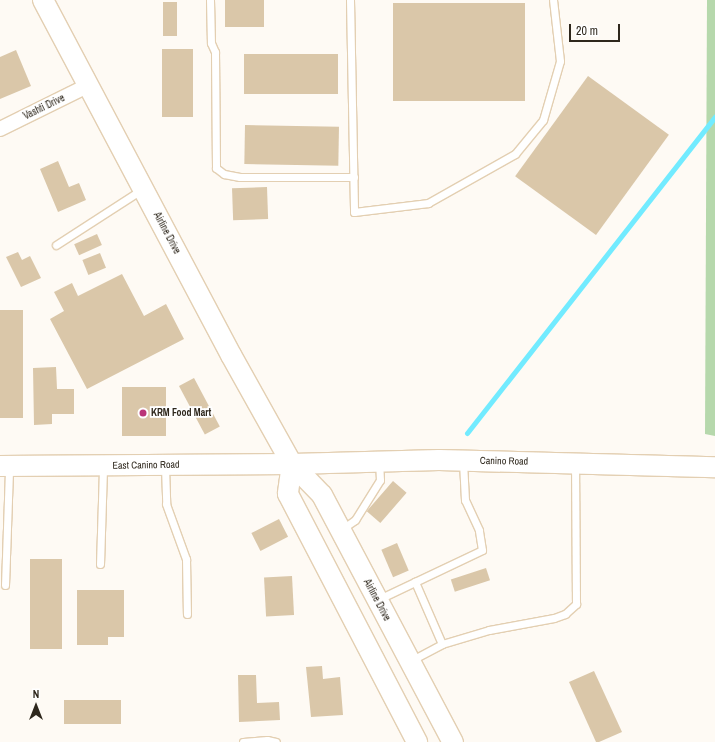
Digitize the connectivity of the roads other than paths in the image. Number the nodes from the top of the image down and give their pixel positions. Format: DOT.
graph roads {
  1 [pos="43,0"];
  2 [pos="210,0"];
  3 [pos="350,0"];
  4 [pos="553,0"];
  5 [pos="89,85"];
  6 [pos="0,129"];
  7 [pos="354,177"];
  8 [pos="143,188"];
  9 [pos="56,245"];
  10 [pos="463,460"];
  11 [pos="379,462"];
  12 [pos="576,463"];
  13 [pos="165,464"];
  14 [pos="292,464"];
  15 [pos="103,465"];
  16 [pos="4,466"];
  17 [pos="715,466"];
  18 [pos="341,530"];
  19 [pos="100,564"];
  20 [pos="415,582"];
  21 [pos="5,585"];
  22 [pos="377,600"];
  23 [pos="187,614"];
  24 [pos="442,644"];
  25 [pos="410,662"];
  26 [pos="243,742"];
  27 [pos="276,742"];
  28 [pos="417,742"];
  29 [pos="453,742"];
  1 -- 5 [label="main road, Airline Drive"];
  2 -- 7 [label="lane"];
  3 -- 7 [label="lane"];
  4 -- 7 [label="lane"];
  5 -- 6 [label="street, Vashti Drive"];
  5 -- 8 [label="main road, Airline Drive"];
  8 -- 9 [label="lane"];
  8 -- 14 [label="main road, Airline Drive"];
  10 -- 11 [label="main road, Canino Road"];
  10 -- 12 [label="main road, Canino Road"];
  10 -- 20 [label="lane"];
  11 -- 14 [label="main road, Canino Road"];
  11 -- 18 [label="lane"];
  12 -- 17 [label="main road, Canino Road"];
  12 -- 24 [label="lane"];
  13 -- 14 [label="main road, East Canino Road"];
  13 -- 15 [label="main road, East Canino Road"];
  13 -- 23 [label="lane"];
  14 -- 18 [label="main road, Airline Drive"];
  14 -- 28 [label="main road"];
  15 -- 16 [label="main road, East Canino Road"];
  15 -- 19 [label="lane"];
  16 -- 21 [label="lane"];
  18 -- 22 [label="main road, Airline Drive"];
  20 -- 22 [label="lane"];
  20 -- 24 [label="lane"];
  22 -- 25 [label="main road, Airline Drive"];
  24 -- 25 [label="lane"];
  25 -- 29 [label="main road, Airline Drive"];
  26 -- 27 [label="lane"];
}
